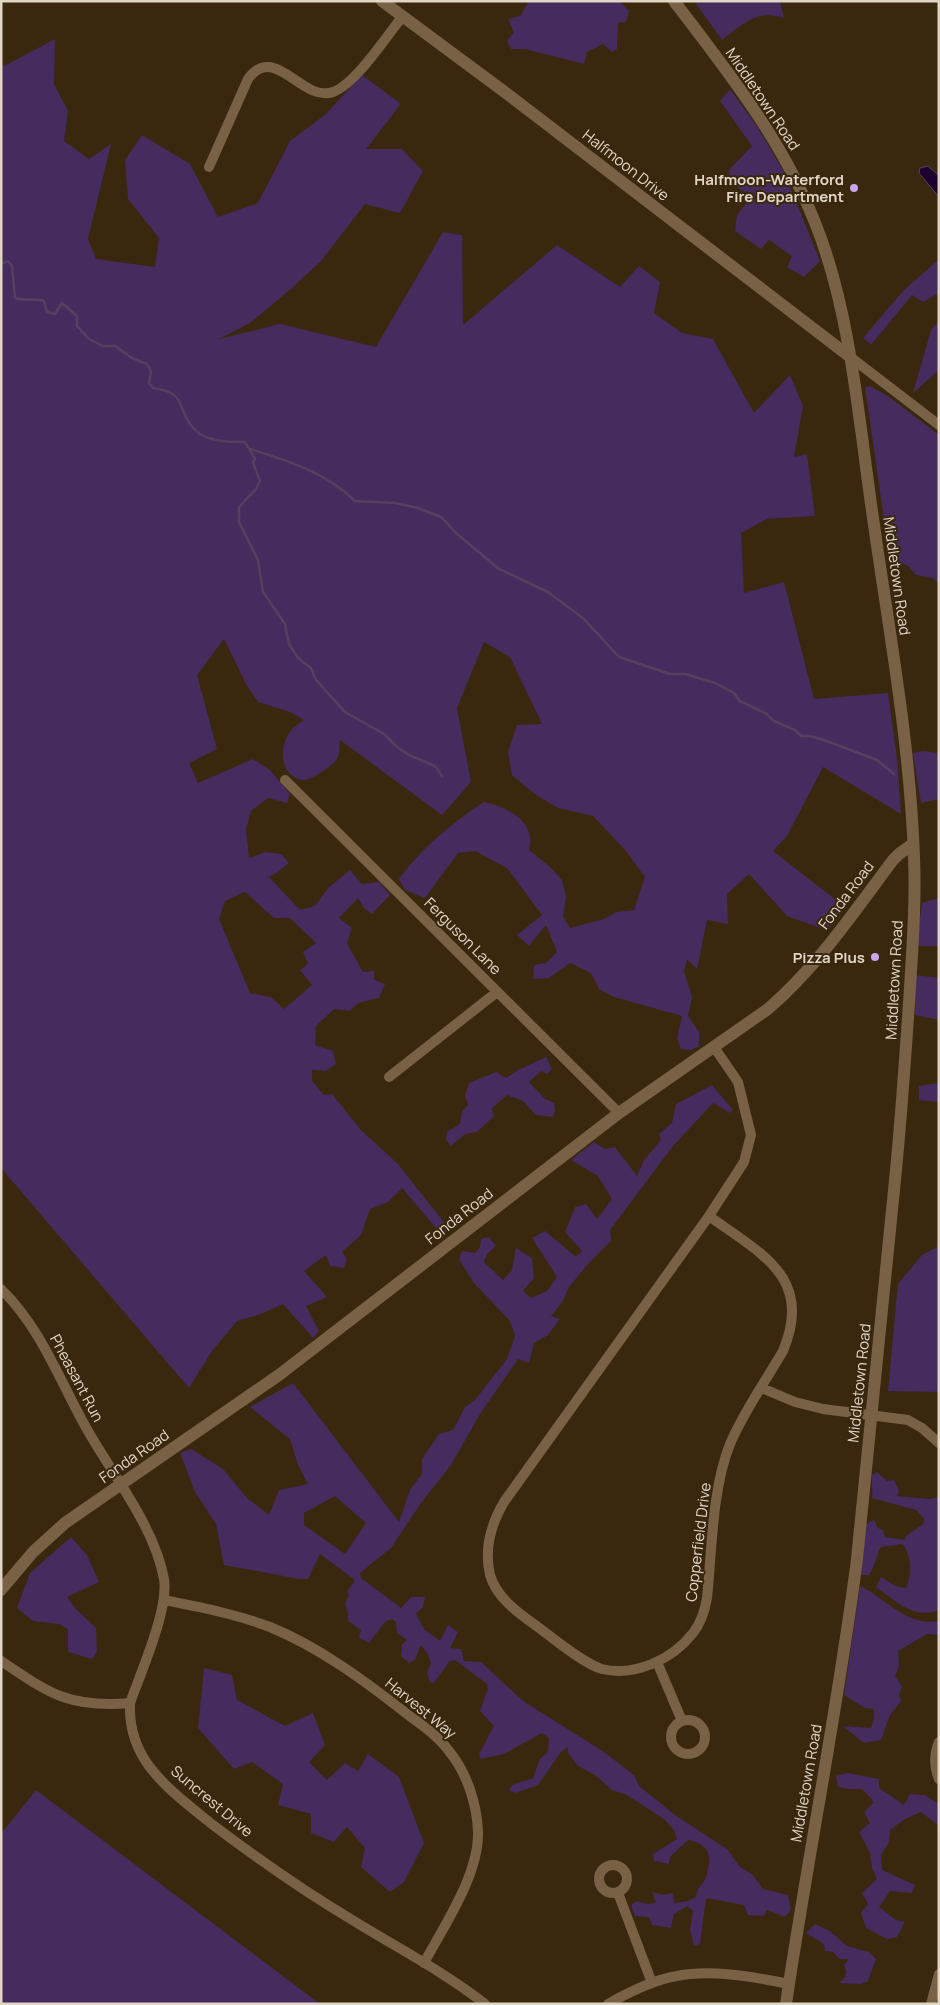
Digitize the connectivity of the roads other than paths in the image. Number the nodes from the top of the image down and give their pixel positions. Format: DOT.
graph roads {
  1 [pos="674,1"];
  2 [pos="391,3"];
  3 [pos="403,16"];
  4 [pos="209,167"];
  5 [pos="849,356"];
  6 [pos="939,425"];
  7 [pos="285,780"];
  8 [pos="913,844"];
  9 [pos="497,992"];
  10 [pos="714,1047"];
  11 [pos="389,1077"];
  12 [pos="619,1113"];
  13 [pos="709,1216"];
  14 [pos="1,1289"];
  15 [pos="762,1388"];
  16 [pos="872,1414"];
  17 [pos="939,1443"];
  18 [pos="120,1486"];
  19 [pos="1,1590"];
  20 [pos="164,1600"];
  21 [pos="1,1661"];
  22 [pos="657,1662"];
  23 [pos="130,1703"];
  24 [pos="682,1721"];
  25 [pos="939,1742"];
  26 [pos="939,1779"];
  27 [pos="618,1892"];
  28 [pos="424,1963"];
  29 [pos="939,1974"];
  30 [pos="652,1983"];
  31 [pos="789,1984"];
  32 [pos="485,2004"];
  33 [pos="608,2004"];
  34 [pos="786,2004"];
  35 [pos="931,2004"];
  1 -- 5 [label="street, Middletown Road"];
  2 -- 3 [label="street, Halfmoon Drive"];
  3 -- 4 [label="street"];
  3 -- 5 [label="street, Halfmoon Drive"];
  5 -- 6 [label="street"];
  5 -- 8 [label="street, Middletown Road"];
  7 -- 9 [label="street, Ferguson Lane"];
  8 -- 10 [label="street, Fonda Road"];
  8 -- 16 [label="street, Middletown Road"];
  9 -- 11 [label="street"];
  9 -- 12 [label="street, Ferguson Lane"];
  10 -- 12 [label="street, Fonda Road"];
  10 -- 13 [label="street, Copperfield Drive"];
  12 -- 18 [label="street, Fonda Road"];
  13 -- 15 [label="street, Copperfield Drive"];
  13 -- 22 [label="street, Copperfield Drive"];
  14 -- 18 [label="street, Pheasant Run"];
  15 -- 16 [label="street"];
  15 -- 22 [label="street, Copperfield Drive"];
  16 -- 17 [label="street"];
  16 -- 31 [label="street, Middletown Road"];
  18 -- 19 [label="street, Fonda Road"];
  18 -- 20 [label="street, Suncrest Drive"];
  20 -- 23 [label="street, Suncrest Drive"];
  20 -- 28 [label="street, Harvest Way"];
  21 -- 23 [label="street"];
  22 -- 24 [label="street"];
  23 -- 28 [label="street, Suncrest Drive"];
  25 -- 26 [label="street"];
  27 -- 30 [label="street"];
  28 -- 32 [label="street, Suncrest Drive"];
  29 -- 35 [label="street"];
  30 -- 31 [label="street"];
  30 -- 33 [label="street"];
  31 -- 34 [label="street, Middletown Road"];
}
